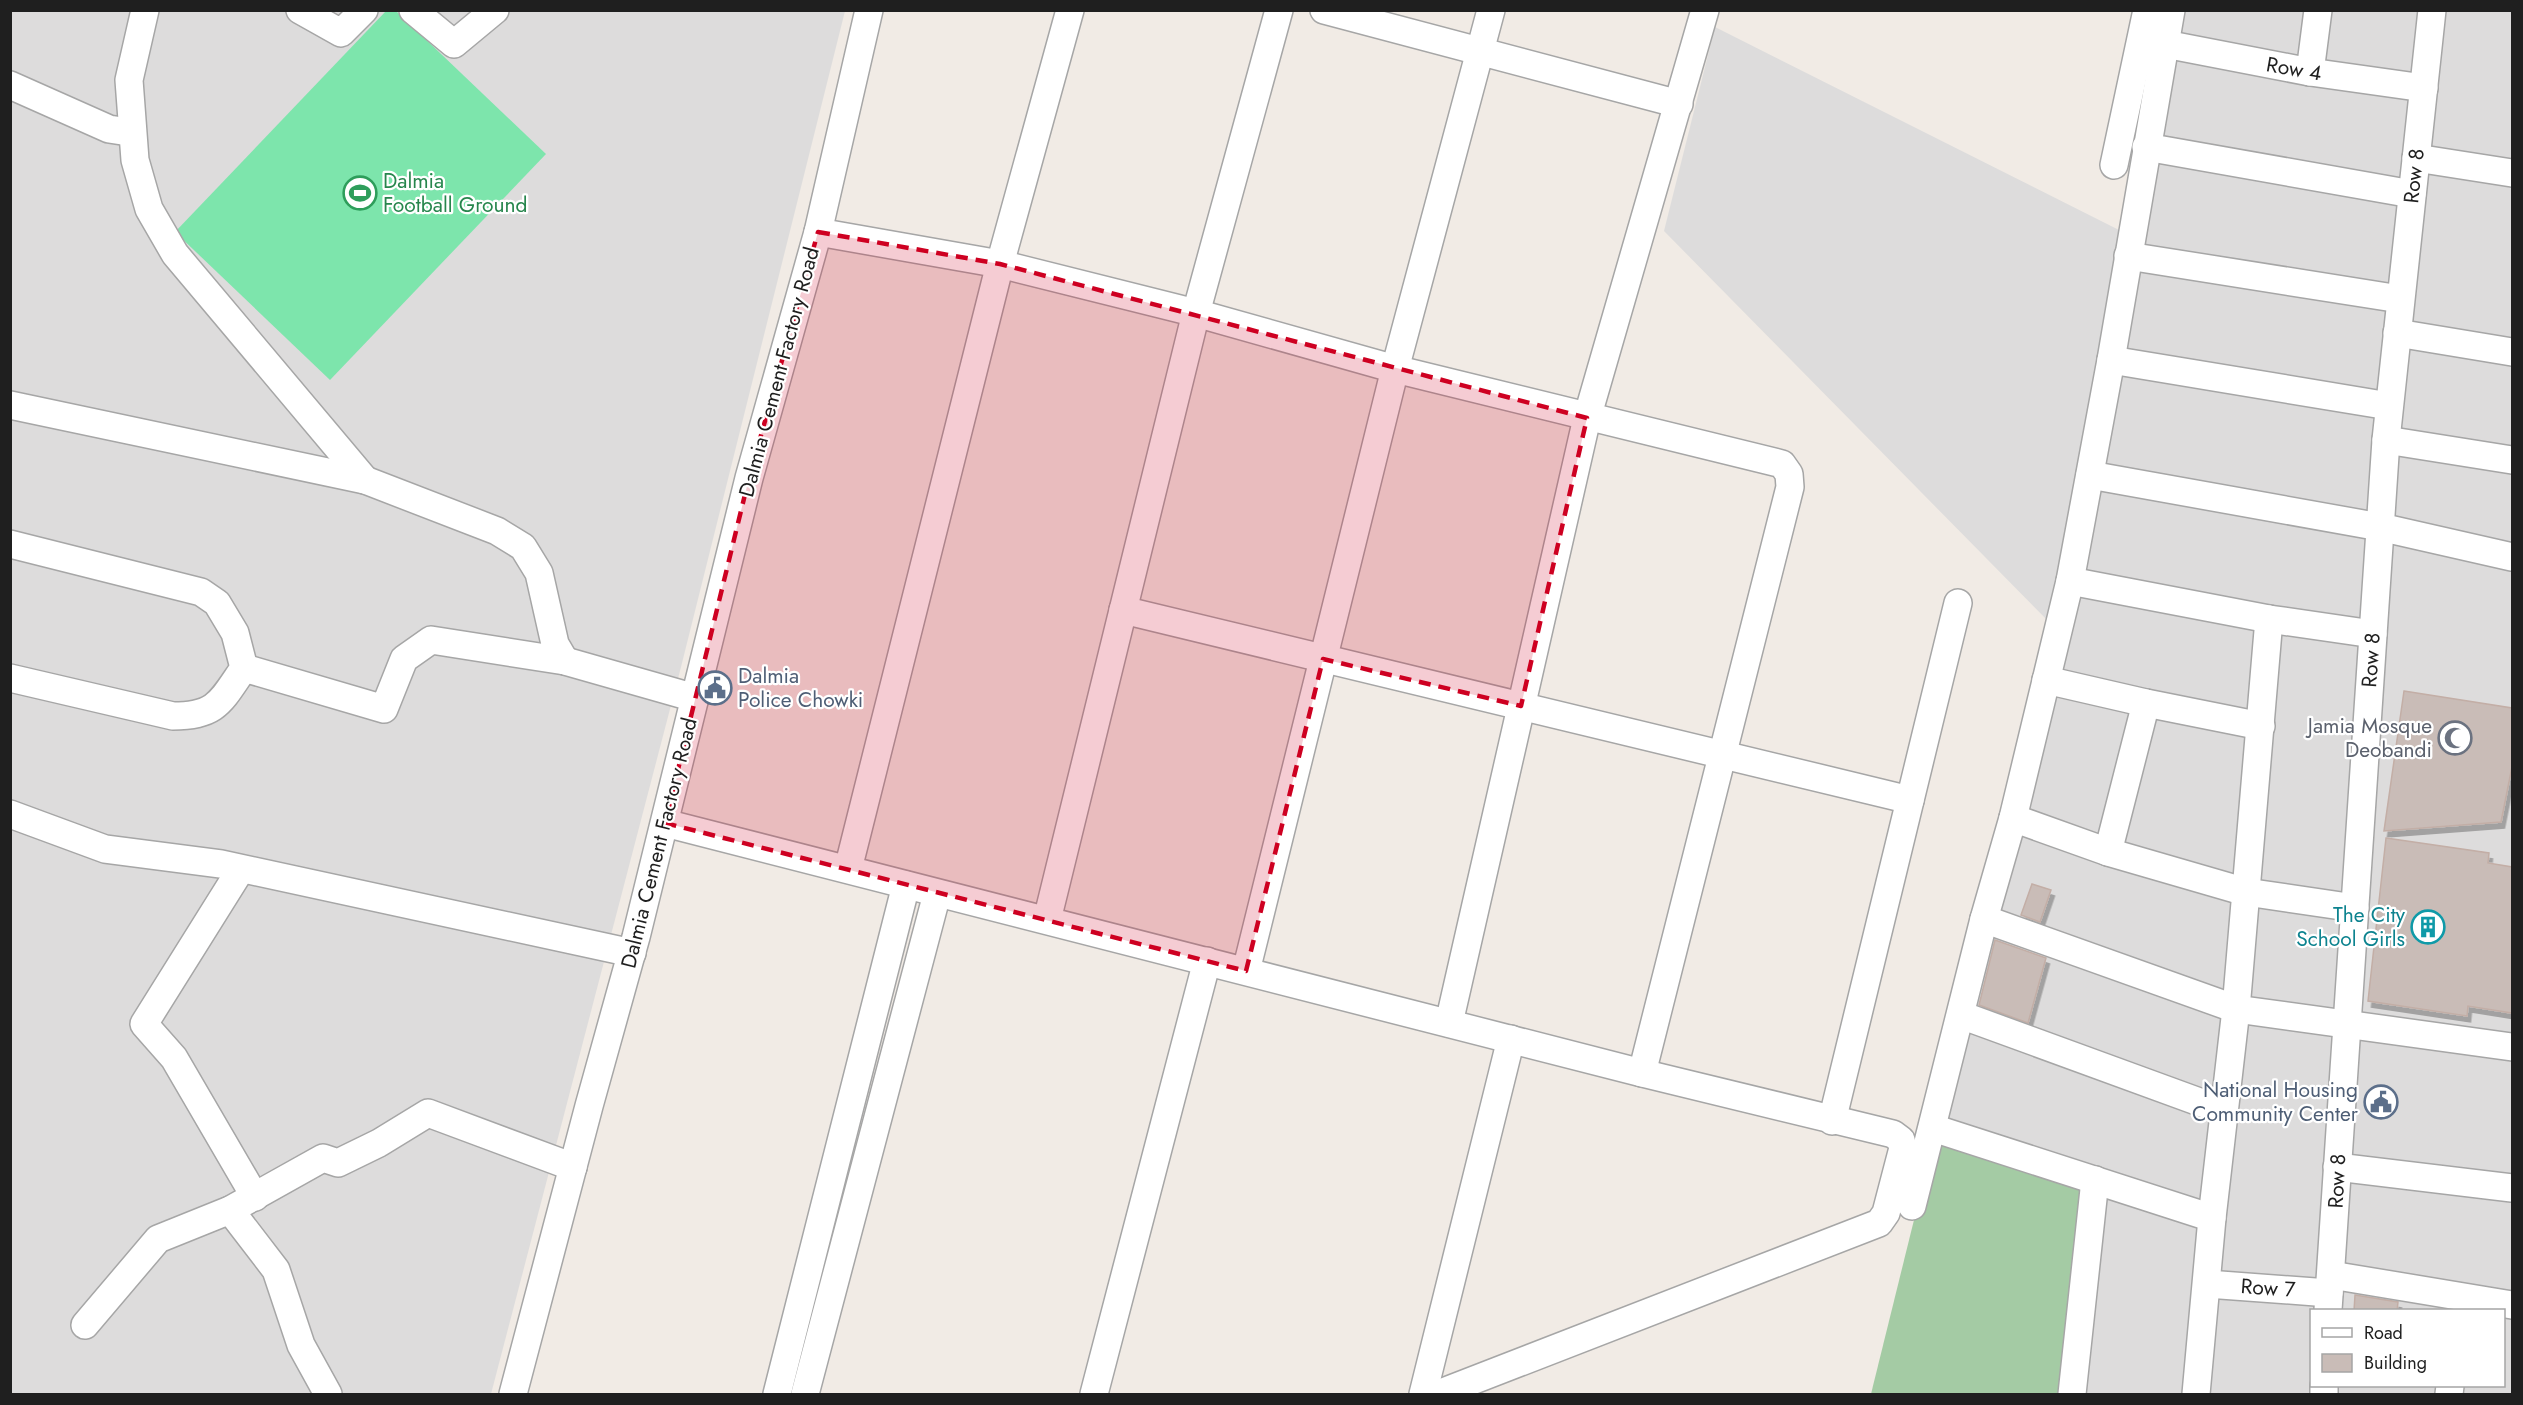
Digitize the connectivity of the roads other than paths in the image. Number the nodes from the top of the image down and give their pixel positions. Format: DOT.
graph roads {
  1 [pos="146,10"];
  2 [pos="300,10"];
  3 [pos="364,10"];
  4 [pos="413,10"];
  5 [pos="495,10"];
  6 [pos="870,10"];
  7 [pos="1070,10"];
  8 [pos="1279,10"];
  9 [pos="1324,10"];
  10 [pos="1491,10"];
  11 [pos="1705,10"];
  12 [pos="2147,10"];
  13 [pos="2171,10"];
  14 [pos="2318,10"];
  15 [pos="2432,10"];
  16 [pos="2165,44"];
  17 [pos="1479,51"];
  18 [pos="2310,72"];
  19 [pos="10,85"];
  20 [pos="2424,88"];
  21 [pos="1679,104"];
  22 [pos="132,129"];
  23 [pos="2146,147"];
  24 [pos="2416,158"];
  25 [pos="2114,165"];
  26 [pos="2512,173"];
  27 [pos="2412,194"];
  28 [pos="818,232"];
  29 [pos="2128,256"];
  30 [pos="1000,264"];
  31 [pos="2400,299"];
  32 [pos="1196,313"];
  33 [pos="2397,333"];
  34 [pos="2512,352"];
  35 [pos="2111,360"];
  36 [pos="1395,369"];
  37 [pos="10,405"];
  38 [pos="2389,406"];
  39 [pos="1587,418"];
  40 [pos="2386,440"];
  41 [pos="2512,460"];
  42 [pos="2090,475"];
  43 [pos="365,480"];
  44 [pos="2380,526"];
  45 [pos="10,544"];
  46 [pos="2512,557"];
  47 [pos="2070,581"];
  48 [pos="1958,603"];
  49 [pos="1123,610"];
  50 [pos="2270,619"];
  51 [pos="2373,634"];
  52 [pos="1323,659"];
  53 [pos="565,661"];
  54 [pos="244,668"];
  55 [pos="10,678"];
  56 [pos="2046,680"];
  57 [pos="695,698"];
  58 [pos="2146,703"];
  59 [pos="1521,706"];
  60 [pos="2261,726"];
  61 [pos="1720,754"];
  62 [pos="1910,800"];
  63 [pos="10,814"];
  64 [pos="2013,818"];
  65 [pos="665,823"];
  66 [pos="2108,852"];
  67 [pos="241,869"];
  68 [pos="848,869"];
  69 [pos="906,885"];
  70 [pos="2246,892"];
  71 [pos="937,894"];
  72 [pos="2355,908"];
  73 [pos="1984,919"];
  74 [pos="1047,920"];
  75 [pos="632,953"];
  76 [pos="1207,961"];
  77 [pos="1246,971"];
  78 [pos="880,990"];
  79 [pos="909,999"];
  80 [pos="2236,1009"];
  81 [pos="1961,1015"];
  82 [pos="1449,1023"];
  83 [pos="2347,1023"];
  84 [pos="1511,1039"];
  85 [pos="2512,1047"];
  86 [pos="1642,1073"];
  87 [pos="2224,1111"];
  88 [pos="1832,1121"];
  89 [pos="1933,1128"];
  90 [pos="573,1167"];
  91 [pos="2337,1167"];
  92 [pos="2096,1179"];
  93 [pos="2512,1188"];
  94 [pos="255,1197"];
  95 [pos="1912,1206"];
  96 [pos="230,1210"];
  97 [pos="2212,1218"];
  98 [pos="2207,1284"];
  99 [pos="2329,1293"];
  100 [pos="2455,1303"];
  101 [pos="2512,1305"];
  102 [pos="85,1325"];
  103 [pos="328,1395"];
  104 [pos="513,1395"];
  105 [pos="777,1395"];
  106 [pos="806,1395"];
  107 [pos="1094,1395"];
  108 [pos="1423,1395"];
  109 [pos="1438,1395"];
  110 [pos="2072,1395"];
  111 [pos="2196,1395"];
  1 -- 22 [label="street"];
  2 -- 3 [label="street"];
  4 -- 5 [label="street"];
  6 -- 28 [label="street, Dalmia Cement Factory Road"];
  7 -- 30 [label="street"];
  8 -- 32 [label="street"];
  9 -- 17 [label="street"];
  10 -- 17 [label="street"];
  11 -- 21 [label="street"];
  12 -- 25 [label="street"];
  13 -- 16 [label="street"];
  14 -- 18 [label="street"];
  15 -- 20 [label="street, Row 8"];
  16 -- 18 [label="street, Row 4"];
  16 -- 23 [label="street"];
  17 -- 21 [label="street"];
  17 -- 36 [label="street"];
  18 -- 20 [label="street, Row 4"];
  19 -- 22 [label="street"];
  20 -- 24 [label="street, Row 8"];
  21 -- 39 [label="street"];
  22 -- 43 [label="street"];
  23 -- 27 [label="street"];
  23 -- 29 [label="street"];
  24 -- 26 [label="street"];
  24 -- 27 [label="street, Row 8"];
  27 -- 31 [label="street, Row 8"];
  28 -- 30 [label="street"];
  28 -- 57 [label="street, Dalmia Cement Factory Road"];
  29 -- 31 [label="street"];
  29 -- 35 [label="street"];
  30 -- 32 [label="street"];
  30 -- 68 [label="street"];
  31 -- 33 [label="street, Row 8"];
  32 -- 36 [label="street"];
  32 -- 49 [label="street"];
  33 -- 34 [label="street"];
  33 -- 38 [label="street, Row 8"];
  35 -- 38 [label="street"];
  35 -- 42 [label="street"];
  36 -- 39 [label="street"];
  36 -- 52 [label="street"];
  37 -- 43 [label="street"];
  38 -- 40 [label="street, Row 8"];
  39 -- 59 [label="street"];
  39 -- 61 [label="street"];
  40 -- 41 [label="street"];
  40 -- 44 [label="street, Row 8"];
  42 -- 44 [label="street"];
  42 -- 47 [label="street"];
  43 -- 53 [label="street"];
  44 -- 46 [label="street"];
  44 -- 51 [label="street, Row 8"];
  45 -- 54 [label="street"];
  47 -- 50 [label="street"];
  47 -- 56 [label="street"];
  48 -- 62 [label="street"];
  49 -- 52 [label="street"];
  49 -- 74 [label="street"];
  50 -- 51 [label="street"];
  50 -- 60 [label="street"];
  51 -- 72 [label="street, Row 8"];
  52 -- 59 [label="street"];
  52 -- 77 [label="street"];
  53 -- 54 [label="street"];
  53 -- 57 [label="street"];
  54 -- 55 [label="street"];
  56 -- 58 [label="street"];
  56 -- 64 [label="street"];
  57 -- 65 [label="street, Dalmia Cement Factory Road"];
  58 -- 60 [label="street"];
  58 -- 66 [label="street"];
  59 -- 61 [label="street"];
  59 -- 82 [label="street"];
  60 -- 70 [label="street"];
  61 -- 62 [label="street"];
  61 -- 86 [label="street"];
  62 -- 88 [label="street"];
  63 -- 67 [label="street"];
  64 -- 66 [label="street"];
  64 -- 73 [label="street"];
  65 -- 68 [label="street"];
  65 -- 75 [label="street, Dalmia Cement Factory Road"];
  66 -- 70 [label="street"];
  67 -- 75 [label="street"];
  67 -- 94 [label="street"];
  68 -- 69 [label="street"];
  69 -- 71 [label="street"];
  69 -- 78 [label="street"];
  70 -- 72 [label="street"];
  70 -- 80 [label="street"];
  71 -- 74 [label="street"];
  71 -- 79 [label="street"];
  72 -- 83 [label="street, Row 8"];
  73 -- 80 [label="street"];
  73 -- 81 [label="street"];
  74 -- 76 [label="street"];
  75 -- 90 [label="street, Dalmia Cement Factory Road"];
  76 -- 77 [label="street"];
  76 -- 107 [label="street"];
  77 -- 82 [label="street"];
  78 -- 79 [label="street"];
  78 -- 105 [label="street"];
  79 -- 106 [label="street"];
  80 -- 83 [label="street"];
  80 -- 87 [label="street"];
  81 -- 87 [label="street"];
  81 -- 89 [label="street"];
  82 -- 84 [label="street"];
  83 -- 85 [label="street"];
  83 -- 91 [label="street, Row 8"];
  84 -- 86 [label="street"];
  84 -- 108 [label="street"];
  86 -- 88 [label="street"];
  87 -- 97 [label="street"];
  88 -- 109 [label="street"];
  89 -- 92 [label="street"];
  89 -- 95 [label="street"];
  90 -- 94 [label="street"];
  90 -- 104 [label="street, Dalmia Cement Factory Road"];
  91 -- 93 [label="street"];
  91 -- 99 [label="street, Row 8"];
  92 -- 97 [label="street"];
  92 -- 110 [label="street"];
  94 -- 96 [label="street"];
  96 -- 102 [label="street"];
  96 -- 103 [label="street"];
  97 -- 98 [label="street"];
  98 -- 99 [label="street, Row 7"];
  98 -- 111 [label="street"];
  99 -- 100 [label="street, Row 7"];
  100 -- 101 [label="street, Row 7"];
}
